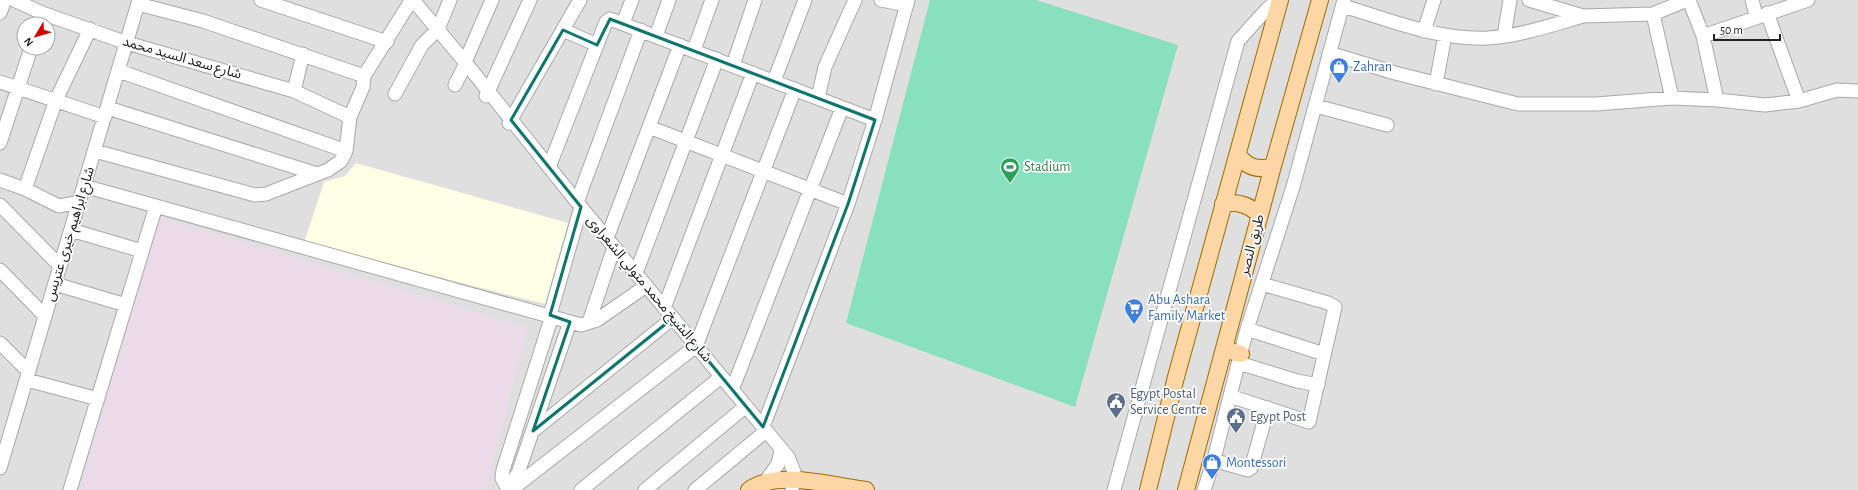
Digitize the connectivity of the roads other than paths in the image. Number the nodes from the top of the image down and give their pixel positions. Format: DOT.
graph roads {
  1 [pos="5,0"];
  2 [pos="14,0"];
  3 [pos="261,0"];
  4 [pos="450,0"];
  5 [pos="492,0"];
  6 [pos="530,0"];
  7 [pos="580,0"];
  8 [pos="632,0"];
  9 [pos="669,0"];
  10 [pos="712,0"];
  11 [pos="755,0"];
  12 [pos="805,0"];
  13 [pos="855,0"];
  14 [pos="881,0"];
  15 [pos="1279,0"];
  16 [pos="1320,0"];
  17 [pos="1434,0"];
  18 [pos="1510,0"];
  19 [pos="1529,0"];
  20 [pos="1688,0"];
  21 [pos="1752,0"];
  22 [pos="1808,0"];
  23 [pos="409,1"];
  24 [pos="139,2"];
  25 [pos="908,2"];
  26 [pos="1343,3"];
  27 [pos="0,13"];
  28 [pos="1652,14"];
  29 [pos="1762,15"];
  30 [pos="37,16"];
  31 [pos="1583,16"];
  32 [pos="56,22"];
  33 [pos="623,23"];
  34 [pos="90,29"];
  35 [pos="563,30"];
  36 [pos="641,30"];
  37 [pos="436,31"];
  38 [pos="1424,31"];
  39 [pos="1445,35"];
  40 [pos="656,36"];
  41 [pos="1504,36"];
  42 [pos="1703,36"];
  43 [pos="386,42"];
  44 [pos="127,43"];
  45 [pos="597,45"];
  46 [pos="680,45"];
  47 [pos="694,50"];
  48 [pos="1329,53"];
  49 [pos="303,54"];
  50 [pos="29,56"];
  51 [pos="717,59"];
  52 [pos="464,64"];
  53 [pos="733,65"];
  54 [pos="119,72"];
  55 [pos="753,73"];
  56 [pos="364,76"];
  57 [pos="774,81"];
  58 [pos="0,82"];
  59 [pos="1436,84"];
  60 [pos="455,85"];
  61 [pos="19,89"];
  62 [pos="795,89"];
  63 [pos="1857,89"];
  64 [pos="294,91"];
  65 [pos="487,93"];
  66 [pos="395,94"];
  67 [pos="818,98"];
  68 [pos="1672,98"];
  69 [pos="56,100"];
  70 [pos="1717,100"];
  71 [pos="1799,100"];
  72 [pos="1316,106"];
  73 [pos="842,108"];
  74 [pos="106,112"];
  75 [pos="350,117"];
  76 [pos="874,120"];
  77 [pos="513,124"];
  78 [pos="1387,125"];
  79 [pos="649,127"];
  80 [pos="687,141"];
  81 [pos="0,144"];
  82 [pos="95,150"];
  83 [pos="346,151"];
  84 [pos="722,155"];
  85 [pos="1238,155"];
  86 [pos="1273,166"];
  87 [pos="549,167"];
  88 [pos="764,171"];
  89 [pos="317,174"];
  90 [pos="0,180"];
  91 [pos="84,186"];
  92 [pos="810,188"];
  93 [pos="25,189"];
  94 [pos="79,202"];
  95 [pos="579,204"];
  96 [pos="848,204"];
  97 [pos="1223,204"];
  98 [pos="0,205"];
  99 [pos="156,206"];
  100 [pos="1260,215"];
  101 [pos="71,230"];
  102 [pos="610,242"];
  103 [pos="142,251"];
  104 [pos="60,266"];
  105 [pos="0,270"];
  106 [pos="636,273"];
  107 [pos="55,284"];
  108 [pos="1262,284"];
  109 [pos="646,286"];
  110 [pos="126,305"];
  111 [pos="668,313"];
  112 [pos="45,316"];
  113 [pos="551,316"];
  114 [pos="570,322"];
  115 [pos="589,322"];
  116 [pos="1247,329"];
  117 [pos="0,343"];
  118 [pos="696,346"];
  119 [pos="1224,350"];
  120 [pos="1324,354"];
  121 [pos="1240,359"];
  122 [pos="28,376"];
  123 [pos="721,377"];
  124 [pos="1318,385"];
  125 [pos="732,390"];
  126 [pos="1230,396"];
  127 [pos="98,399"];
  128 [pos="746,406"];
  129 [pos="1268,408"];
  130 [pos="764,429"];
  131 [pos="533,431"];
  132 [pos="2,449"];
  133 [pos="781,450"];
  134 [pos="1213,460"];
  135 [pos="0,468"];
  136 [pos="792,485"];
  137 [pos="765,486"];
  138 [pos="508,489"];
  139 [pos="70,490"];
  140 [pos="581,490"];
  141 [pos="645,490"];
  142 [pos="695,490"];
  143 [pos="749,490"];
  144 [pos="866,490"];
  145 [pos="1114,490"];
  146 [pos="1148,490"];
  147 [pos="1186,490"];
  148 [pos="1204,490"];
  1 -- 27 [label="street"];
  2 -- 30 [label="street, شارع سعد السيد محمد"];
  3 -- 43 [label="street"];
  4 -- 37 [label="street"];
  5 -- 52 [label="street"];
  6 -- 65 [label="street"];
  7 -- 35 [label="street"];
  8 -- 33 [label="street"];
  9 -- 40 [label="street"];
  10 -- 47 [label="street"];
  11 -- 53 [label="street"];
  12 -- 57 [label="street"];
  13 -- 67 [label="street"];
  14 -- 25 [label="street"];
  15 -- 85 [label="main road"];
  15 -- 145 [label="street"];
  16 -- 86 [label="main road, طريق النصر"];
  17 -- 38 [label="street"];
  18 -- 41 [label="street"];
  19 -- 31 [label="street"];
  20 -- 28 [label="street"];
  20 -- 42 [label="street"];
  21 -- 29 [label="street"];
  22 -- 29 [label="street"];
  23 -- 37 [label="street, شارع الشيخ محمد متولي الشعراوى"];
  23 -- 43 [label="street"];
  24 -- 44 [label="street, شارع ابراهيم خيرى عتريس"];
  24 -- 49 [label="street"];
  25 -- 76 [label="street"];
  26 -- 38 [label="street"];
  26 -- 48 [label="street"];
  28 -- 31 [label="street"];
  28 -- 68 [label="street"];
  29 -- 42 [label="street"];
  29 -- 71 [label="street"];
  31 -- 41 [label="street"];
  32 -- 34 [label="street, شارع سعد السيد محمد"];
  33 -- 36 [label="street"];
  33 -- 45 [label="street"];
  34 -- 44 [label="street, شارع سعد السيد محمد"];
  34 -- 69 [label="street"];
  35 -- 45 [label="street"];
  35 -- 77 [label="street"];
  36 -- 40 [label="street"];
  36 -- 95 [label="street"];
  37 -- 52 [label="street, شارع الشيخ محمد متولي الشعراوى"];
  37 -- 66 [label="street"];
  38 -- 39 [label="street"];
  39 -- 41 [label="street"];
  39 -- 59 [label="street"];
  40 -- 46 [label="street"];
  42 -- 70 [label="street"];
  43 -- 56 [label="street"];
  44 -- 54 [label="street, شارع ابراهيم خيرى عتريس"];
  44 -- 64 [label="street, شارع سعد السيد محمد"];
  45 -- 87 [label="street"];
  46 -- 47 [label="street"];
  46 -- 79 [label="street"];
  47 -- 51 [label="street"];
  48 -- 59 [label="street"];
  48 -- 72 [label="street"];
  49 -- 56 [label="street"];
  49 -- 64 [label="street"];
  50 -- 61 [label="street"];
  51 -- 53 [label="street"];
  51 -- 80 [label="street"];
  52 -- 60 [label="street"];
  52 -- 65 [label="street, شارع الشيخ محمد متولي الشعراوى"];
  53 -- 55 [label="street"];
  54 -- 74 [label="street, شارع ابراهيم خيرى عتريس"];
  54 -- 83 [label="street"];
  55 -- 57 [label="street"];
  55 -- 84 [label="street"];
  56 -- 75 [label="street"];
  57 -- 62 [label="street"];
  58 -- 61 [label="street"];
  59 -- 68 [label="street"];
  61 -- 69 [label="street"];
  61 -- 81 [label="street"];
  62 -- 67 [label="street"];
  62 -- 88 [label="street"];
  63 -- 71 [label="street"];
  64 -- 75 [label="street, شارع سعد السيد محمد"];
  65 -- 77 [label="street, شارع الشيخ محمد متولي الشعراوى"];
  67 -- 73 [label="street"];
  68 -- 70 [label="street"];
  69 -- 74 [label="street"];
  69 -- 93 [label="street"];
  70 -- 71 [label="street"];
  72 -- 78 [label="street"];
  72 -- 108 [label="street"];
  73 -- 76 [label="street"];
  73 -- 92 [label="street"];
  74 -- 82 [label="street, شارع ابراهيم خيرى عتريس"];
  74 -- 89 [label="street"];
  75 -- 83 [label="street"];
  76 -- 96 [label="street"];
  77 -- 87 [label="street, شارع الشيخ محمد متولي الشعراوى"];
  79 -- 80 [label="street"];
  79 -- 102 [label="street"];
  80 -- 84 [label="street"];
  80 -- 106 [label="street"];
  82 -- 89 [label="street"];
  82 -- 91 [label="street, شارع ابراهيم خيرى عتريس"];
  83 -- 89 [label="street"];
  84 -- 88 [label="street"];
  84 -- 111 [label="street"];
  85 -- 86 [label="main road"];
  85 -- 97 [label="main road"];
  86 -- 100 [label="main road, طريق النصر"];
  87 -- 95 [label="street, شارع الشيخ محمد متولي الشعراوى"];
  88 -- 92 [label="street"];
  88 -- 118 [label="street"];
  90 -- 93 [label="street"];
  91 -- 94 [label="street, شارع ابراهيم خيرى عتريس"];
  91 -- 99 [label="street"];
  92 -- 96 [label="street"];
  92 -- 125 [label="street"];
  93 -- 94 [label="street"];
  94 -- 101 [label="street, شارع ابراهيم خيرى عتريس"];
  95 -- 102 [label="street, شارع الشيخ محمد متولي الشعراوى"];
  95 -- 113 [label="street"];
  96 -- 130 [label="street"];
  97 -- 100 [label="main road"];
  97 -- 146 [label="main road"];
  98 -- 104 [label="street"];
  99 -- 103 [label="street"];
  99 -- 113 [label="street"];
  100 -- 119 [label="main road, طريق النصر"];
  101 -- 103 [label="street"];
  101 -- 104 [label="street, شارع ابراهيم خيرى عتريس"];
  102 -- 106 [label="street, شارع الشيخ محمد متولي الشعراوى"];
  102 -- 115 [label="street"];
  103 -- 110 [label="street"];
  104 -- 107 [label="street, شارع ابراهيم خيرى عتريس"];
  105 -- 112 [label="street"];
  106 -- 109 [label="street, شارع الشيخ محمد متولي الشعراوى"];
  107 -- 110 [label="street"];
  107 -- 112 [label="street, شارع ابراهيم خيرى عتريس"];
  108 -- 116 [label="street"];
  108 -- 120 [label="street"];
  109 -- 111 [label="street, شارع الشيخ محمد متولي الشعراوى"];
  109 -- 115 [label="street"];
  110 -- 127 [label="street"];
  111 -- 118 [label="street, شارع الشيخ محمد متولي الشعراوى"];
  111 -- 131 [label="street"];
  112 -- 122 [label="street, شارع ابراهيم خيرى عتريس"];
  113 -- 114 [label="street"];
  113 -- 138 [label="street"];
  114 -- 115 [label="street"];
  114 -- 131 [label="street"];
  116 -- 120 [label="street"];
  116 -- 121 [label="street"];
  117 -- 122 [label="street"];
  118 -- 123 [label="street, شارع الشيخ محمد متولي الشعراوى"];
  118 -- 138 [label="street"];
  119 -- 121 [label="main road"];
  119 -- 147 [label="main road, طريق النصر"];
  120 -- 124 [label="street"];
  121 -- 124 [label="street"];
  121 -- 126 [label="street"];
  122 -- 127 [label="street"];
  122 -- 132 [label="street, شارع ابراهيم خيرى عتريس"];
  123 -- 125 [label="street, شارع الشيخ محمد متولي الشعراوى"];
  123 -- 140 [label="street"];
  124 -- 129 [label="street"];
  125 -- 128 [label="street, شارع الشيخ محمد متولي الشعراوى"];
  126 -- 129 [label="street"];
  126 -- 134 [label="street"];
  127 -- 139 [label="street"];
  128 -- 130 [label="street, شارع الشيخ محمد متولي الشعراوى"];
  128 -- 141 [label="street"];
  129 -- 134 [label="street"];
  130 -- 133 [label="street, شارع الشيخ محمد متولي الشعراوى"];
  130 -- 142 [label="street"];
  131 -- 138 [label="street"];
  132 -- 135 [label="street, شارع ابراهيم خيرى عتريس"];
  133 -- 136 [label="street, شارع الشيخ محمد متولي الشعراوى"];
  133 -- 137 [label="street"];
  134 -- 148 [label="street"];
  136 -- 137 [label="main road"];
  136 -- 144 [label="main road"];
  137 -- 143 [label="main road"];
}
